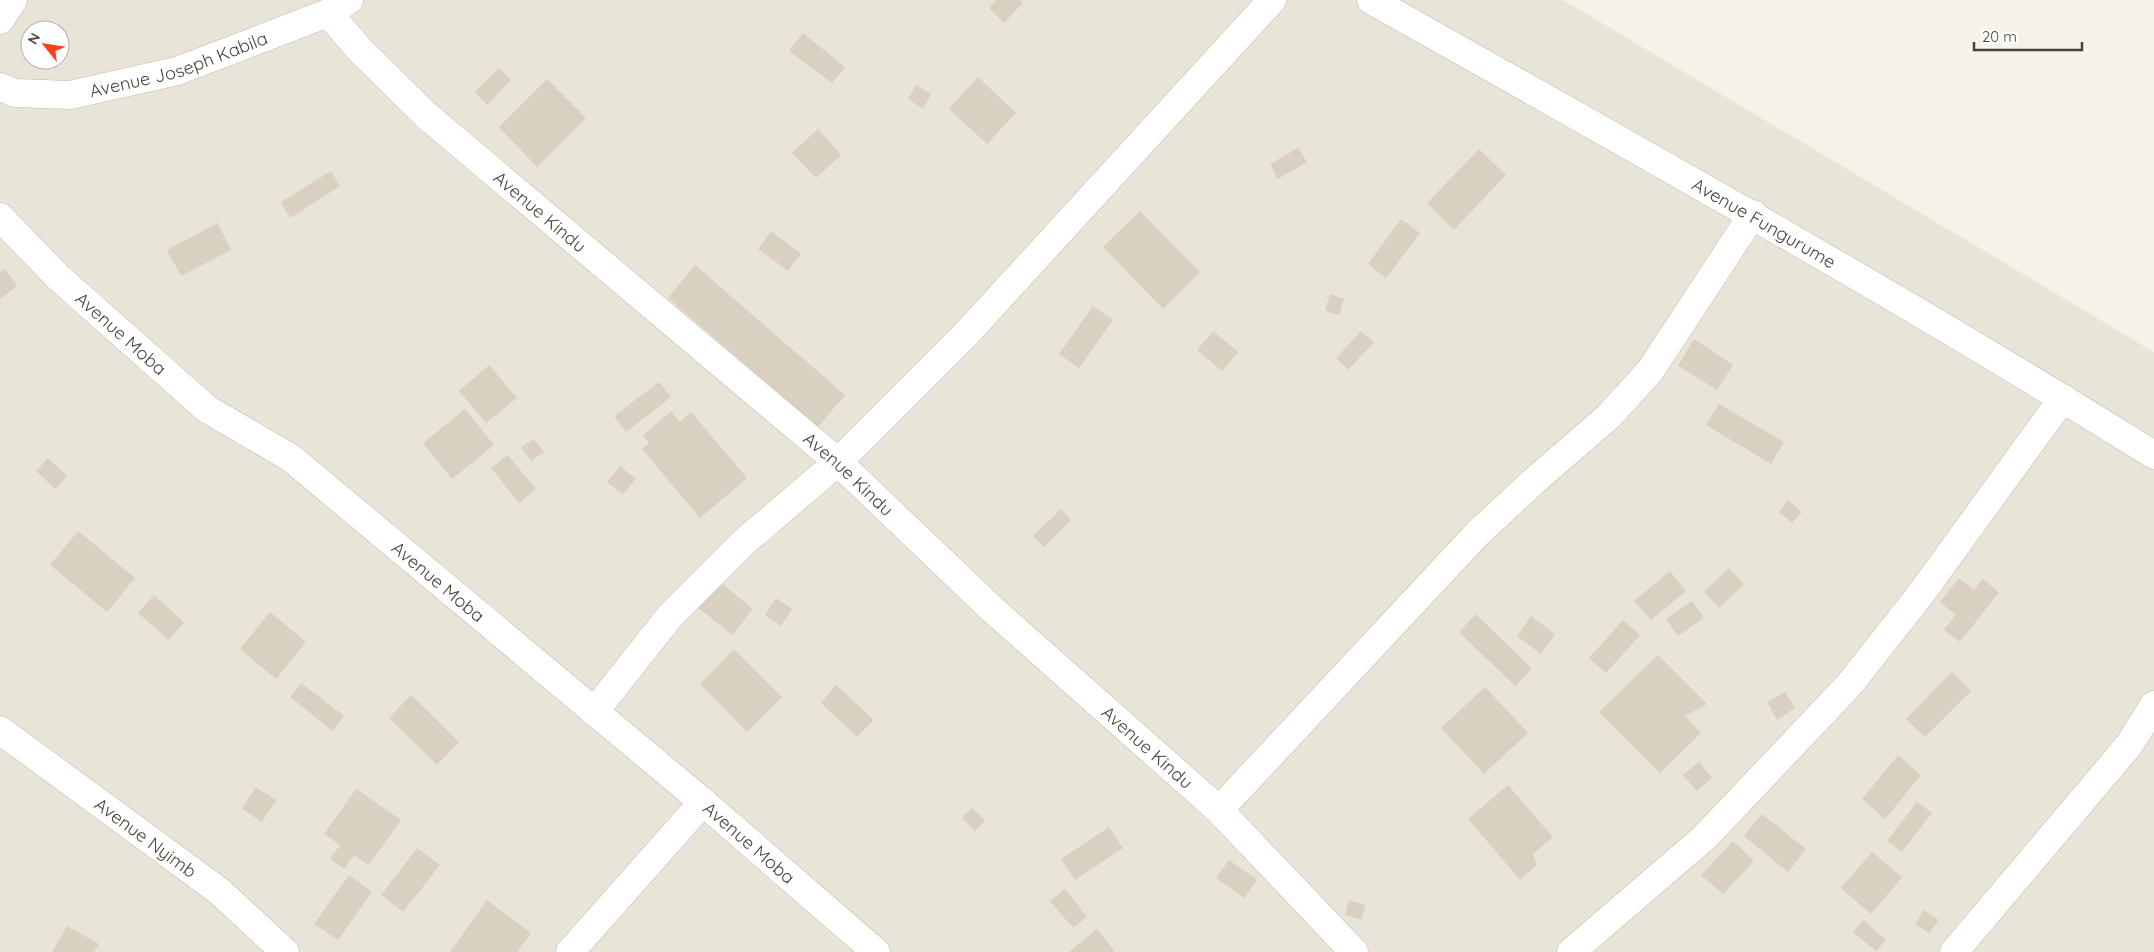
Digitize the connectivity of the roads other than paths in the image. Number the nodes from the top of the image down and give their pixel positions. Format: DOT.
graph roads {
  1 [pos="13,0"];
  2 [pos="1272,0"];
  3 [pos="1370,0"];
  4 [pos="338,7"];
  5 [pos="0,20"];
  6 [pos="0,87"];
  7 [pos="1753,214"];
  8 [pos="0,217"];
  9 [pos="2063,398"];
  10 [pos="2154,455"];
  11 [pos="838,462"];
  12 [pos="2154,704"];
  13 [pos="594,712"];
  14 [pos="0,730"];
  15 [pos="703,802"];
  16 [pos="1219,810"];
  17 [pos="285,952"];
  18 [pos="570,952"];
  19 [pos="876,952"];
  20 [pos="1354,952"];
  21 [pos="1571,952"];
  22 [pos="1954,952"];
  1 -- 5 [label="street"];
  2 -- 11 [label="street"];
  3 -- 7 [label="street, Avenue Fungurume"];
  4 -- 6 [label="street, Avenue Joseph Kabila"];
  4 -- 11 [label="street, Avenue Kindu"];
  7 -- 9 [label="street, Avenue Fungurume"];
  7 -- 16 [label="street"];
  8 -- 13 [label="street, Avenue Moba"];
  9 -- 10 [label="street, Avenue Fungurume"];
  9 -- 21 [label="street"];
  11 -- 13 [label="street"];
  11 -- 16 [label="street, Avenue Kindu"];
  12 -- 22 [label="street"];
  13 -- 15 [label="street, Avenue Moba"];
  14 -- 17 [label="street, Avenue Nyimb"];
  15 -- 18 [label="street"];
  15 -- 19 [label="street, Avenue Moba"];
  16 -- 20 [label="street, Avenue Kindu"];
}
